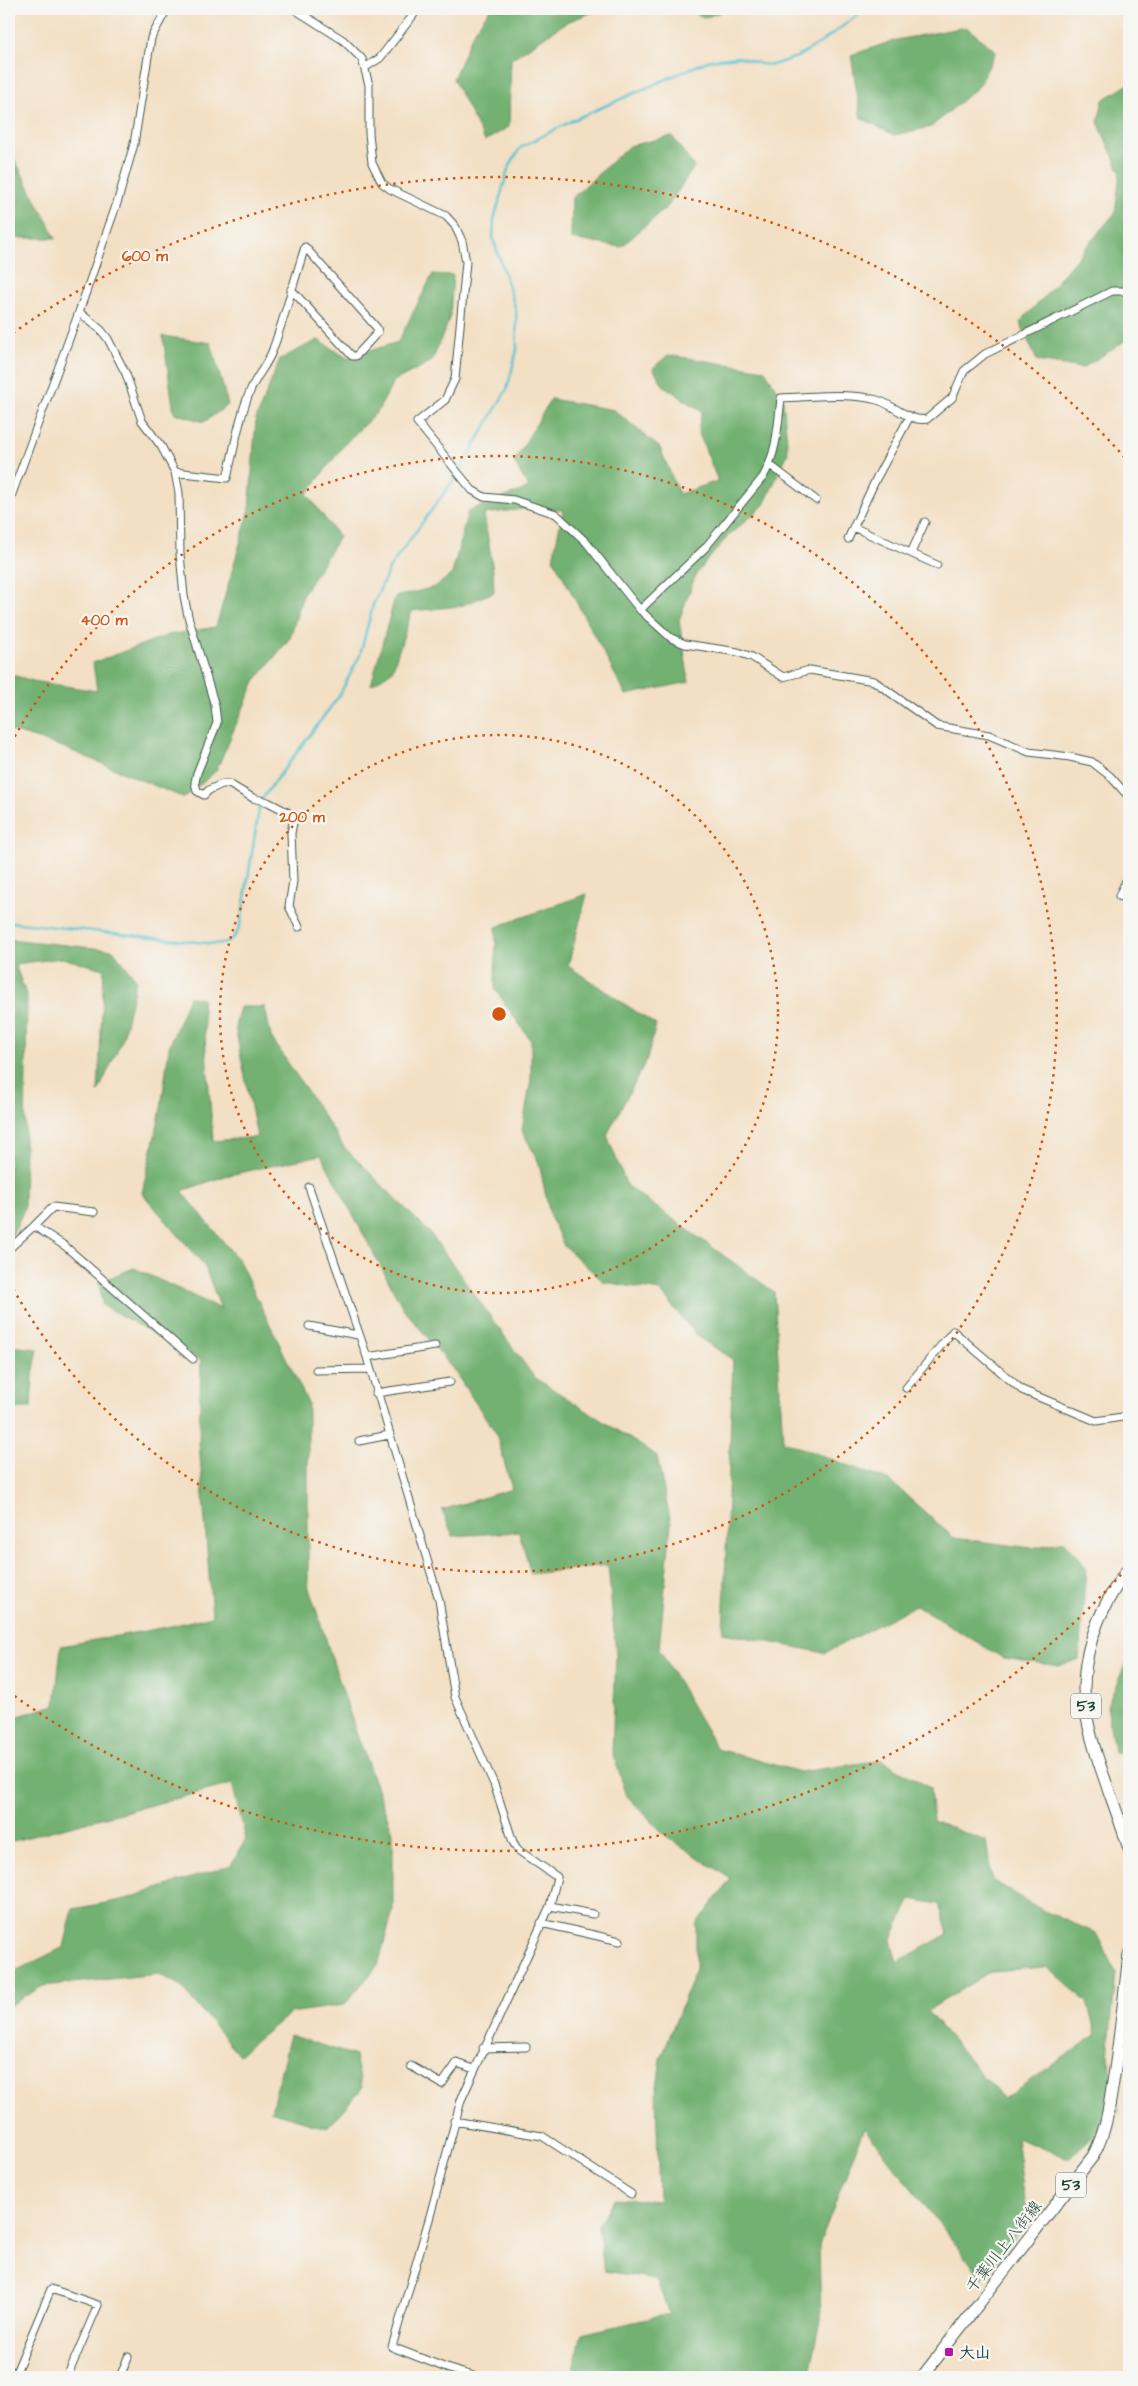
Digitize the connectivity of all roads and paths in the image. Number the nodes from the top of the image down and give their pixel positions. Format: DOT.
graph roads {
  1 [pos="167,9"];
  2 [pos="294,9"];
  3 [pos="418,9"];
  4 [pos="366,67"];
  5 [pos="291,289"];
  6 [pos="1129,290"];
  7 [pos="79,312"];
  8 [pos="910,416"];
  9 [pos="770,465"];
  10 [pos="175,472"];
  11 [pos="816,500"];
  12 [pos="9,502"];
  13 [pos="926,522"];
  14 [pos="854,527"];
  15 [pos="848,539"];
  16 [pos="911,553"];
  17 [pos="937,565"];
  18 [pos="640,610"];
  19 [pos="1129,797"];
  20 [pos="1129,874"];
  21 [pos="1129,900"];
  22 [pos="299,927"];
  23 [pos="309,1187"];
  24 [pos="94,1212"];
  25 [pos="34,1226"];
  26 [pos="9,1248"];
  27 [pos="309,1326"];
  28 [pos="358,1334"];
  29 [pos="435,1346"];
  30 [pos="367,1357"];
  31 [pos="193,1359"];
  32 [pos="370,1369"];
  33 [pos="316,1370"];
  34 [pos="450,1382"];
  35 [pos="906,1388"];
  36 [pos="376,1393"];
  37 [pos="1129,1416"];
  38 [pos="390,1435"];
  39 [pos="359,1441"];
  40 [pos="1129,1568"];
  41 [pos="1129,1849"];
  42 [pos="550,1906"];
  43 [pos="593,1914"];
  44 [pos="541,1923"];
  45 [pos="620,1941"];
  46 [pos="1129,1954"];
  47 [pos="526,2047"];
  48 [pos="483,2048"];
  49 [pos="1118,2054"];
  50 [pos="1129,2061"];
  51 [pos="411,2066"];
  52 [pos="474,2069"];
  53 [pos="454,2121"];
  54 [pos="631,2194"];
  55 [pos="128,2357"];
  56 [pos="14,2377"];
  57 [pos="66,2377"];
  58 [pos="120,2377"];
  59 [pos="477,2377"];
  60 [pos="922,2377"];
  1 -- 7 [label="street"];
  2 -- 4 [label="street"];
  3 -- 4 [label="street"];
  4 -- 18 [label="street"];
  5 -- 5 [label="street"];
  5 -- 10 [label="street"];
  6 -- 8 [label="street"];
  7 -- 10 [label="street"];
  7 -- 12 [label="street"];
  8 -- 9 [label="street"];
  8 -- 14 [label="street"];
  9 -- 11 [label="street"];
  9 -- 18 [label="street"];
  10 -- 22 [label="street"];
  13 -- 16 [label="street"];
  14 -- 15 [label="street"];
  14 -- 16 [label="street"];
  16 -- 17 [label="street"];
  18 -- 19 [label="street"];
  20 -- 21 [label="street"];
  23 -- 28 [label="street"];
  24 -- 25 [label="street"];
  25 -- 26 [label="street"];
  25 -- 31 [label="street"];
  27 -- 28 [label="street"];
  28 -- 30 [label="street"];
  29 -- 30 [label="street"];
  30 -- 32 [label="street"];
  32 -- 33 [label="street"];
  32 -- 36 [label="street"];
  34 -- 36 [label="street"];
  35 -- 37 [label="street"];
  36 -- 38 [label="street"];
  38 -- 39 [label="street"];
  38 -- 42 [label="street"];
  40 -- 41 [label="main road, 53"];
  42 -- 43 [label="street"];
  42 -- 44 [label="street"];
  44 -- 45 [label="street"];
  44 -- 48 [label="street"];
  46 -- 49 [label="main road, 千葉川上八街線 / 53"];
  47 -- 48 [label="street"];
  48 -- 52 [label="street"];
  49 -- 50 [label="street"];
  49 -- 60 [label="main road, 千葉川上八街線 / 53"];
  51 -- 52 [label="street"];
  52 -- 53 [label="street"];
  53 -- 54 [label="street"];
  53 -- 59 [label="street"];
  55 -- 58 [label="street"];
  56 -- 57 [label="street"];
}
